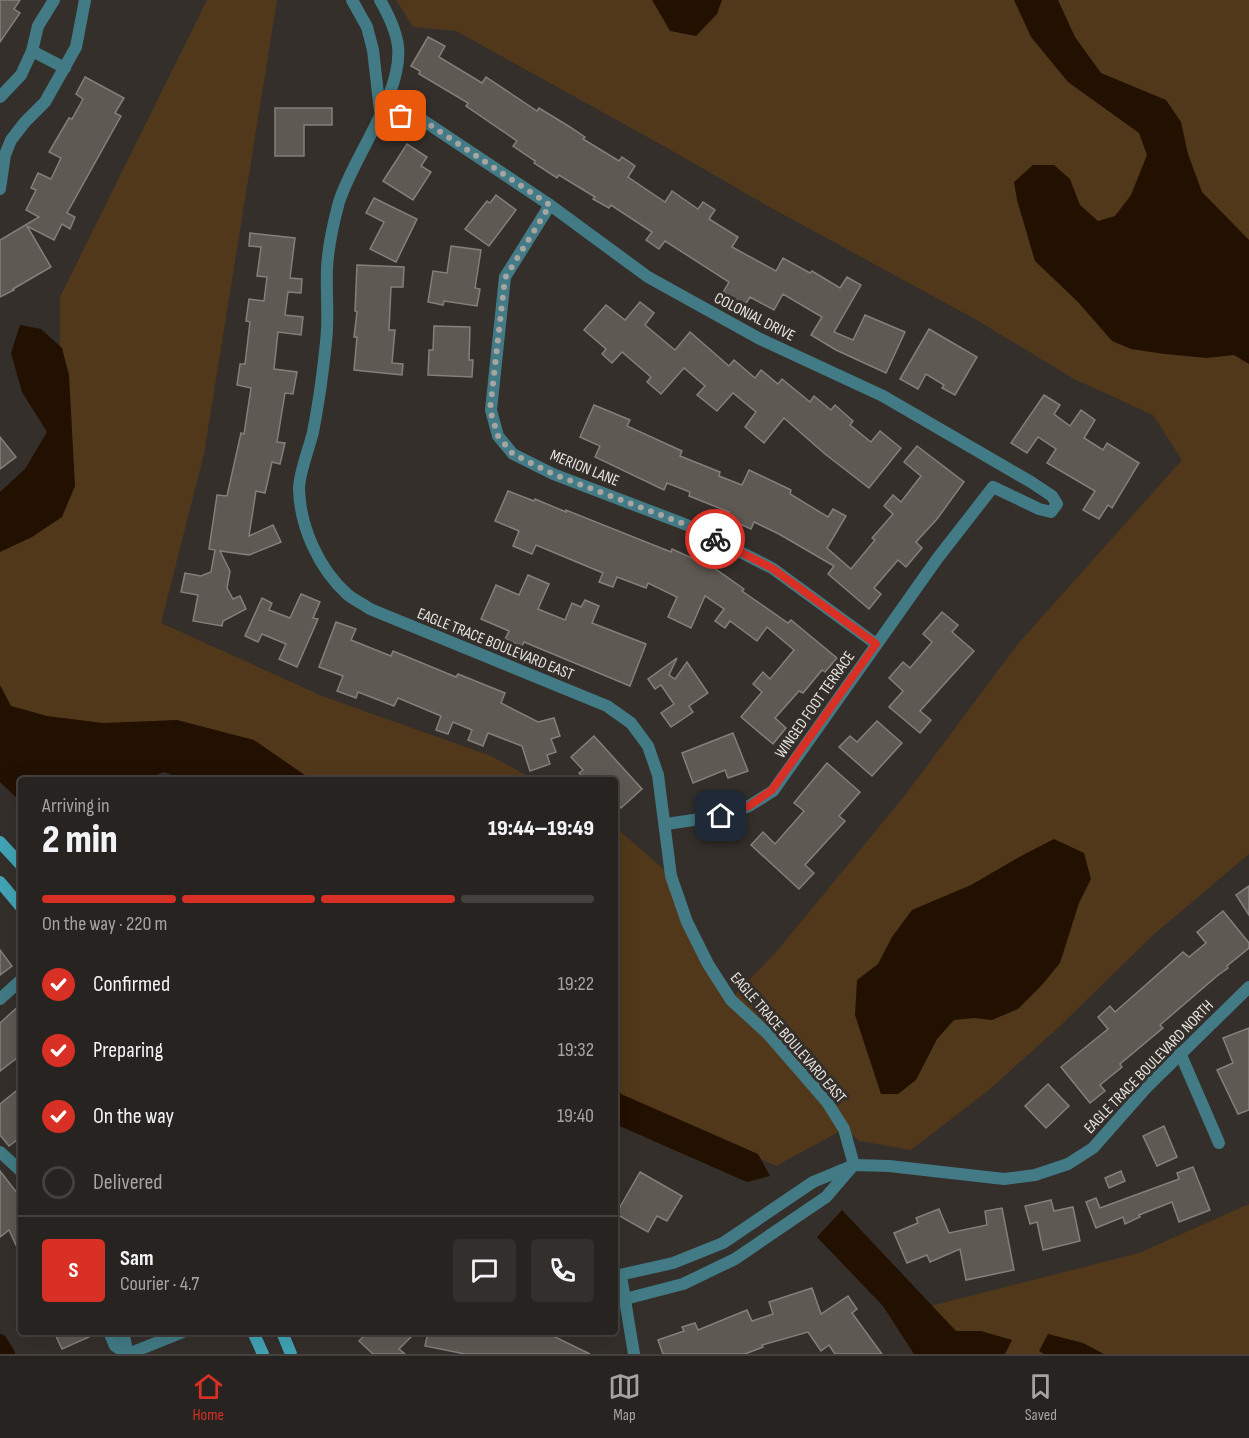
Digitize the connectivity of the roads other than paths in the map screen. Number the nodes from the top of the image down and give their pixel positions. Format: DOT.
graph roads {
  1 [pos="54,0"];
  2 [pos="85,0"];
  3 [pos="352,0"];
  4 [pos="380,0"];
  5 [pos="32,51"];
  6 [pos="65,68"];
  7 [pos="0,98"];
  8 [pos="381,112"];
  9 [pos="1,175"];
  10 [pos="0,189"];
  11 [pos="550,205"];
  12 [pos="993,487"];
  13 [pos="876,644"];
  14 [pos="666,824"];
  15 [pos="0,842"];
  16 [pos="18,862"];
  17 [pos="0,882"];
  18 [pos="18,904"];
  19 [pos="18,983"];
  20 [pos="1249,987"];
  21 [pos="0,999"];
  22 [pos="1180,1053"];
  23 [pos="1219,1143"];
  24 [pos="0,1152"];
  25 [pos="18,1163"];
  26 [pos="854,1165"];
  27 [pos="618,1276"];
  28 [pos="620,1300"];
  29 [pos="110,1335"];
  30 [pos="124,1335"];
  31 [pos="176,1335"];
  32 [pos="255,1335"];
  33 [pos="283,1335"];
  34 [pos="128,1354"];
  35 [pos="262,1354"];
  36 [pos="291,1354"];
  37 [pos="634,1354"];
  1 -- 5 [label="street"];
  2 -- 6 [label="street"];
  3 -- 8 [label="street"];
  4 -- 8 [label="street, EAGLE TRACE BOULEVARD EAST"];
  5 -- 6 [label="street"];
  5 -- 7 [label="street"];
  6 -- 9 [label="street"];
  8 -- 11 [label="street, COLONIAL DRIVE"];
  8 -- 14 [label="street, EAGLE TRACE BOULEVARD EAST"];
  9 -- 10 [label="street"];
  11 -- 12 [label="street, COLONIAL DRIVE"];
  11 -- 13 [label="street, MERION LANE"];
  12 -- 13 [label="street, WINGED FOOT TERRACE"];
  13 -- 14 [label="street, WINGED FOOT TERRACE"];
  14 -- 26 [label="street, EAGLE TRACE BOULEVARD EAST"];
  15 -- 16 [label="main road"];
  17 -- 18 [label="main road"];
  19 -- 21 [label="street"];
  20 -- 22 [label="street, EAGLE TRACE BOULEVARD NORTH"];
  22 -- 23 [label="street"];
  22 -- 26 [label="street, EAGLE TRACE BOULEVARD NORTH"];
  24 -- 25 [label="street"];
  26 -- 27 [label="street, EAGLE TRACE BOULEVARD NORTH"];
  26 -- 28 [label="street"];
  27 -- 28 [label="street"];
  28 -- 37 [label="street"];
  29 -- 34 [label="street"];
  30 -- 34 [label="street"];
  31 -- 34 [label="street"];
  32 -- 35 [label="main road"];
  33 -- 36 [label="main road"];
}
